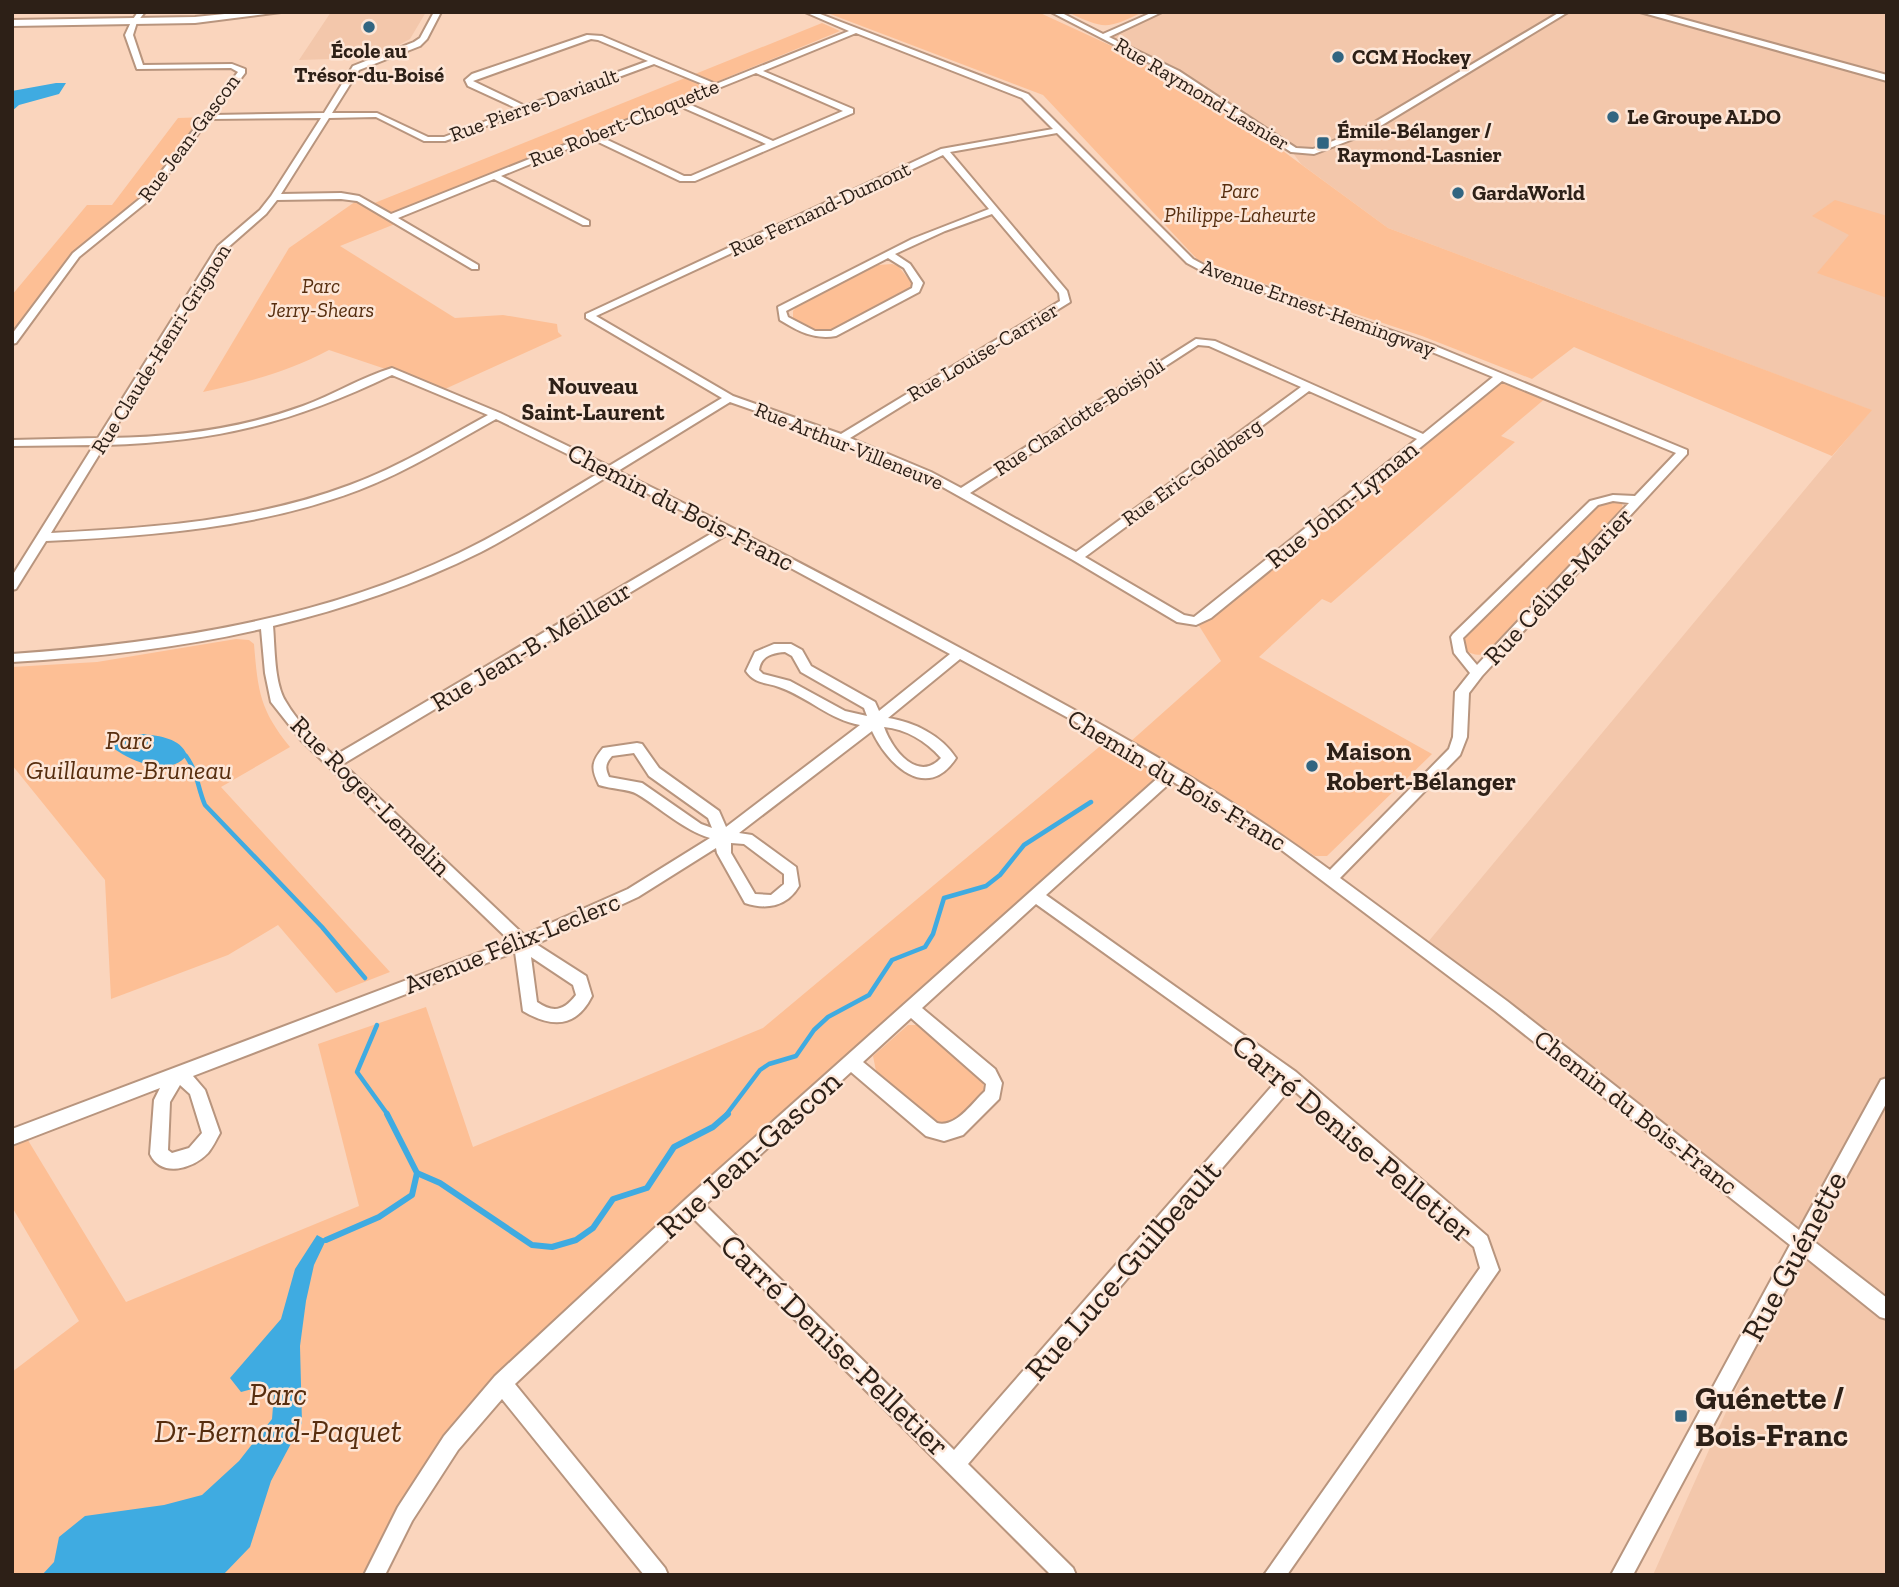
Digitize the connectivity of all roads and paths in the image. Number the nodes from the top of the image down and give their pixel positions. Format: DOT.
graph roads {
  1 [pos="233,12"];
  2 [pos="276,12"];
  3 [pos="438,12"];
  4 [pos="808,12"];
  5 [pos="1054,12"];
  6 [pos="1159,12"];
  7 [pos="1565,12"];
  8 [pos="1645,12"];
  9 [pos="139,16"];
  10 [pos="12,17"];
  11 [pos="12,23"];
  12 [pos="857,30"];
  13 [pos="1104,36"];
  14 [pos="654,61"];
  15 [pos="755,70"];
  16 [pos="1885,75"];
  17 [pos="715,86"];
  18 [pos="677,102"];
  19 [pos="524,109"];
  20 [pos="328,115"];
  21 [pos="208,117"];
  22 [pos="1061,130"];
  23 [pos="592,136"];
  24 [pos="775,145"];
  25 [pos="944,151"];
  26 [pos="495,176"];
  27 [pos="275,197"];
  28 [pos="995,210"];
  29 [pos="392,217"];
  30 [pos="586,223"];
  31 [pos="890,256"];
  32 [pos="475,267"];
  33 [pos="589,316"];
  34 [pos="12,341"];
  35 [pos="1499,378"];
  36 [pos="1308,387"];
  37 [pos="729,398"];
  38 [pos="496,415"];
  39 [pos="842,438"];
  40 [pos="1423,438"];
  41 [pos="102,441"];
  42 [pos="12,443"];
  43 [pos="1683,452"];
  44 [pos="611,470"];
  45 [pos="962,493"];
  46 [pos="1639,500"];
  47 [pos="728,529"];
  48 [pos="43,537"];
  49 [pos="1077,557"];
  50 [pos="12,586"];
  51 [pos="1181,619"];
  52 [pos="267,624"];
  53 [pos="958,653"];
  54 [pos="12,658"];
  55 [pos="1477,673"];
  56 [pos="875,721"];
  57 [pos="334,764"];
  58 [pos="1171,774"];
  59 [pos="723,836"];
  60 [pos="1331,878"];
  61 [pos="1036,896"];
  62 [pos="522,943"];
  63 [pos="911,1008"];
  64 [pos="851,1062"];
  65 [pos="179,1073"];
  66 [pos="1290,1077"];
  67 [pos="1887,1085"];
  68 [pos="12,1138"];
  69 [pos="692,1205"];
  70 [pos="1802,1242"];
  71 [pos="1887,1310"];
  72 [pos="502,1383"];
  73 [pos="956,1463"];
  74 [pos="374,1575"];
  75 [pos="658,1575"];
  76 [pos="1066,1575"];
  77 [pos="1274,1575"];
  78 [pos="1621,1575"];
  1 -- 9 [label="main road"];
  2 -- 9 [label="main road"];
  3 -- 20 [label="street, Rue Claude-Henri-Grignon"];
  4 -- 12 [label="street, Avenue Ernest-Hemingway"];
  5 -- 13 [label="street, Rue Raymond-Lasnier"];
  6 -- 13 [label="street"];
  7 -- 13 [label="street, Rue Raymond-Lasnier"];
  8 -- 16 [label="main road"];
  9 -- 10 [label="main road"];
  9 -- 11 [label="main road"];
  9 -- 21 [label="street, Rue Jean-Gascon"];
  12 -- 15 [label="street, Rue Robert-Choquette"];
  12 -- 22 [label="street, Avenue Ernest-Hemingway"];
  14 -- 17 [label="street"];
  14 -- 19 [label="street, Rue Pierre-Daviault"];
  14 -- 19 [label="street"];
  15 -- 17 [label="street, Rue Robert-Choquette"];
  15 -- 24 [label="street"];
  17 -- 18 [label="street, Rue Robert-Choquette"];
  18 -- 23 [label="street, Rue Robert-Choquette"];
  18 -- 24 [label="street"];
  19 -- 20 [label="street, Rue Pierre-Daviault"];
  20 -- 21 [label="street, Rue Pierre-Daviault"];
  20 -- 27 [label="street, Rue Claude-Henri-Grignon"];
  21 -- 34 [label="street, Rue Jean-Gascon"];
  22 -- 25 [label="street, Rue Fernand-Dumont"];
  22 -- 35 [label="street, Avenue Ernest-Hemingway"];
  23 -- 24 [label="street"];
  23 -- 26 [label="street, Rue Robert-Choquette"];
  25 -- 28 [label="street, Rue Louise-Carrier"];
  25 -- 33 [label="street, Rue Fernand-Dumont"];
  26 -- 29 [label="street, Rue Robert-Choquette"];
  26 -- 30 [label="street"];
  27 -- 29 [label="street"];
  27 -- 41 [label="street, Rue Claude-Henri-Grignon"];
  28 -- 31 [label="street"];
  28 -- 39 [label="street, Rue Louise-Carrier"];
  29 -- 32 [label="street"];
  31 -- 31 [label="street"];
  33 -- 37 [label="street, Rue Arthur-Villeneuve"];
  35 -- 40 [label="street, Rue John-Lyman"];
  35 -- 43 [label="street, Avenue Ernest-Hemingway"];
  36 -- 40 [label="street"];
  36 -- 45 [label="street, Rue Charlotte-Boisjoli"];
  36 -- 49 [label="street, Rue Eric-Goldberg"];
  37 -- 39 [label="street, Rue Arthur-Villeneuve"];
  37 -- 44 [label="street"];
  38 -- 41 [label="street, Chemin du Bois-Franc"];
  38 -- 44 [label="street, Chemin du Bois-Franc"];
  38 -- 48 [label="street"];
  39 -- 45 [label="street, Rue Arthur-Villeneuve"];
  40 -- 51 [label="street, Rue John-Lyman"];
  41 -- 42 [label="street"];
  41 -- 48 [label="street, Rue Claude-Henri-Grignon"];
  43 -- 46 [label="street, Rue Céline-Marier"];
  44 -- 47 [label="street, Chemin du Bois-Franc"];
  44 -- 52 [label="street"];
  45 -- 49 [label="street, Rue Arthur-Villeneuve"];
  46 -- 55 [label="street, Rue Céline-Marier"];
  46 -- 55 [label="street, Rue Céline-Marier"];
  47 -- 53 [label="street, Chemin du Bois-Franc"];
  47 -- 57 [label="street, Rue Jean-B. Meilleur"];
  48 -- 50 [label="street, Rue Claude-Henri-Grignon"];
  49 -- 51 [label="street, Rue Arthur-Villeneuve"];
  52 -- 54 [label="street"];
  52 -- 57 [label="street, Rue Roger-Lemelin"];
  53 -- 56 [label="street, Avenue Félix-Leclerc"];
  53 -- 58 [label="street, Chemin du Bois-Franc"];
  55 -- 60 [label="street, Rue Céline-Marier"];
  56 -- 56 [label="street"];
  56 -- 56 [label="street"];
  56 -- 59 [label="street, Avenue Félix-Leclerc"];
  57 -- 62 [label="street, Rue Roger-Lemelin"];
  58 -- 60 [label="street, Chemin du Bois-Franc"];
  58 -- 61 [label="street, Rue Jean-Gascon"];
  59 -- 59 [label="street"];
  59 -- 59 [label="street"];
  59 -- 62 [label="street, Avenue Félix-Leclerc"];
  60 -- 70 [label="street, Chemin du Bois-Franc"];
  61 -- 63 [label="street, Rue Jean-Gascon"];
  61 -- 66 [label="street, Carré Denise-Pelletier"];
  62 -- 62 [label="street, Rue Roger-Lemelin"];
  62 -- 65 [label="street, Avenue Félix-Leclerc"];
  63 -- 64 [label="street, Rue Jean-Gascon"];
  63 -- 64 [label="street"];
  64 -- 69 [label="street, Rue Jean-Gascon"];
  65 -- 65 [label="street"];
  65 -- 68 [label="street, Avenue Félix-Leclerc"];
  66 -- 73 [label="street, Rue Luce-Guilbeault"];
  66 -- 77 [label="street, Carré Denise-Pelletier"];
  67 -- 70 [label="street, Rue Guénette"];
  69 -- 72 [label="street, Rue Jean-Gascon"];
  69 -- 73 [label="street, Carré Denise-Pelletier"];
  70 -- 71 [label="street, Chemin du Bois-Franc"];
  70 -- 78 [label="street, Rue Guénette"];
  72 -- 74 [label="street, Rue Jean-Gascon"];
  72 -- 75 [label="street"];
  73 -- 76 [label="street, Carré Denise-Pelletier"];
}
